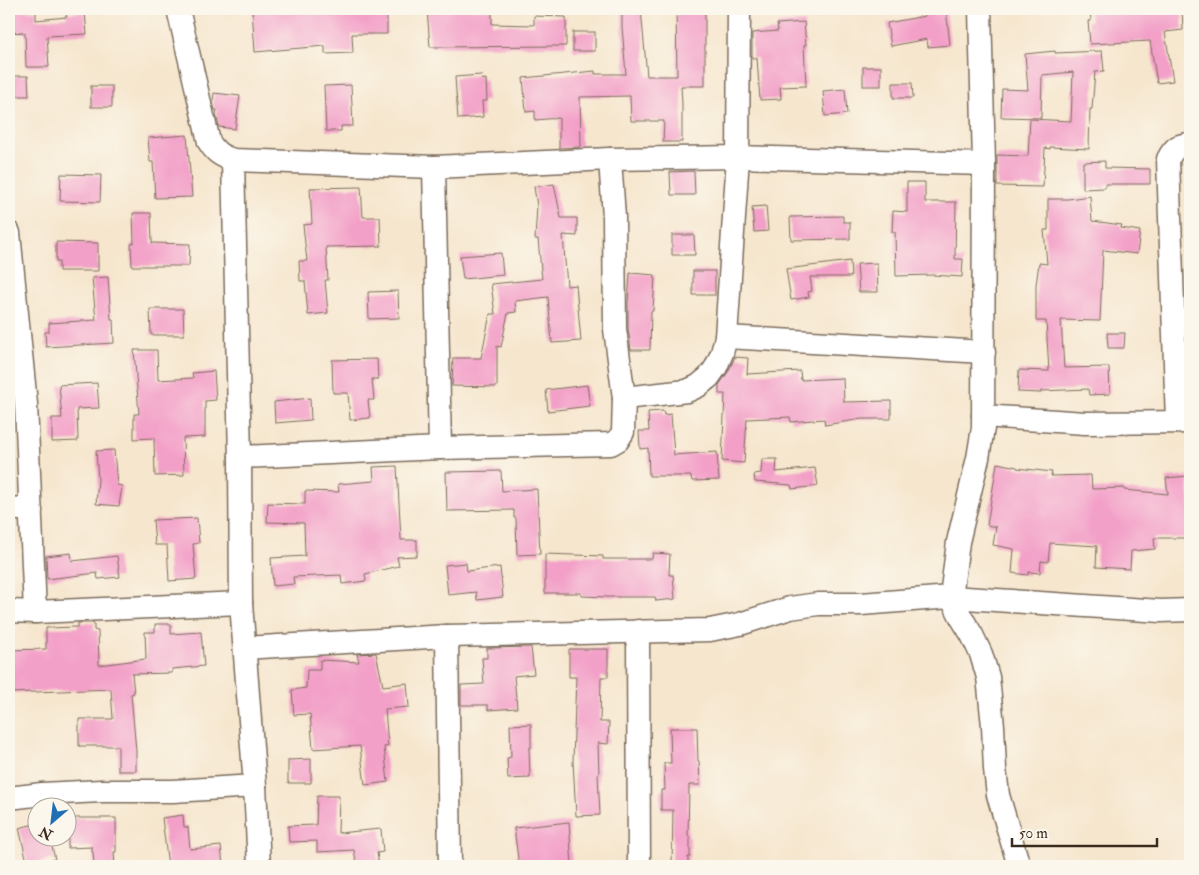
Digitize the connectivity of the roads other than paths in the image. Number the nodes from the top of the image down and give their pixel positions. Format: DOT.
graph roads {
  1 [pos="178,9"];
  2 [pos="739,9"];
  3 [pos="980,9"];
  4 [pos="1190,144"];
  5 [pos="738,157"];
  6 [pos="610,158"];
  7 [pos="233,160"];
  8 [pos="984,164"];
  9 [pos="434,167"];
  10 [pos="9,233"];
  11 [pos="726,337"];
  12 [pos="14,341"];
  13 [pos="984,352"];
  14 [pos="624,398"];
  15 [pos="984,416"];
  16 [pos="1184,422"];
  17 [pos="440,448"];
  18 [pos="240,457"];
  19 [pos="20,509"];
  20 [pos="951,597"];
  21 [pos="241,603"];
  22 [pos="1190,610"];
  23 [pos="9,611"];
  24 [pos="36,612"];
  25 [pos="638,631"];
  26 [pos="447,636"];
  27 [pos="246,648"];
  28 [pos="255,786"];
  29 [pos="9,798"];
  30 [pos="259,866"];
  31 [pos="450,866"];
  32 [pos="639,866"];
  33 [pos="1019,866"];
  1 -- 7 [label="street"];
  2 -- 5 [label="street"];
  3 -- 8 [label="street"];
  4 -- 16 [label="street"];
  5 -- 6 [label="street"];
  5 -- 8 [label="street"];
  5 -- 11 [label="street"];
  6 -- 9 [label="street"];
  6 -- 14 [label="street"];
  7 -- 9 [label="street"];
  7 -- 18 [label="street"];
  8 -- 13 [label="street"];
  9 -- 17 [label="street"];
  10 -- 12 [label="street"];
  11 -- 13 [label="street"];
  11 -- 14 [label="street"];
  12 -- 19 [label="street"];
  13 -- 15 [label="street"];
  14 -- 17 [label="street"];
  15 -- 16 [label="street"];
  15 -- 20 [label="street"];
  17 -- 18 [label="street"];
  18 -- 21 [label="street"];
  19 -- 24 [label="street"];
  20 -- 22 [label="street"];
  20 -- 25 [label="street"];
  20 -- 33 [label="street"];
  21 -- 24 [label="street"];
  21 -- 27 [label="street"];
  23 -- 24 [label="street"];
  25 -- 26 [label="street"];
  25 -- 32 [label="street"];
  26 -- 27 [label="street"];
  26 -- 31 [label="street"];
  27 -- 28 [label="street"];
  28 -- 29 [label="street"];
  28 -- 30 [label="street"];
}
